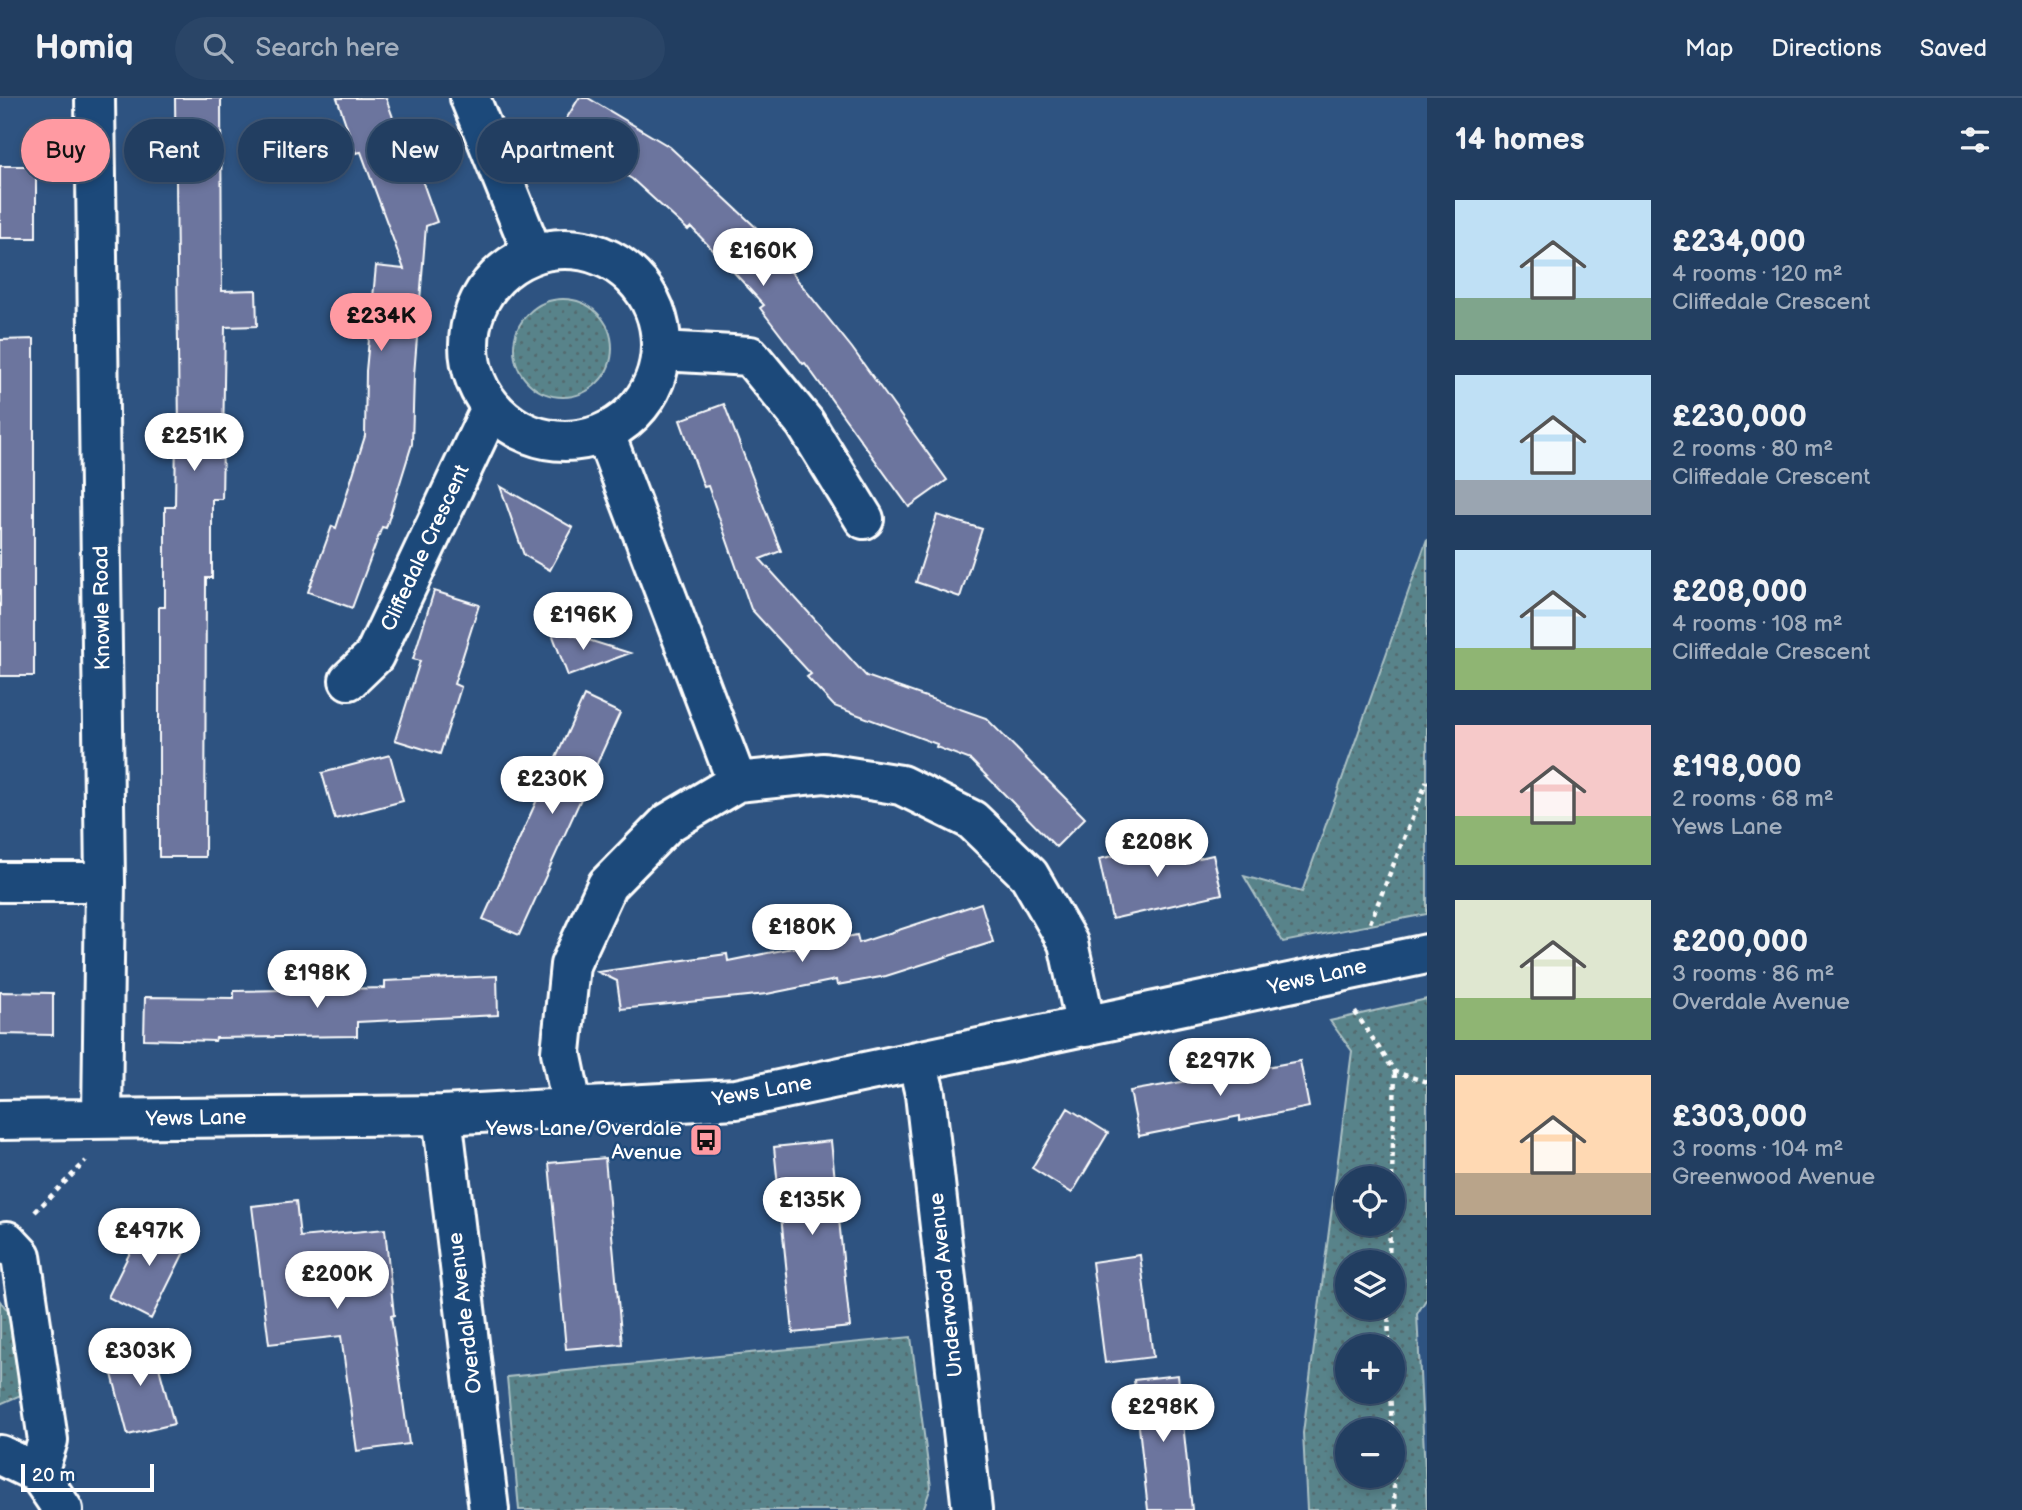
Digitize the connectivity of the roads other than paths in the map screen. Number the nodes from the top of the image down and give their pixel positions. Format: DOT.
graph roads {
  1 [pos="95,98"];
  2 [pos="470,98"];
  3 [pos="533,254"];
  4 [pos="662,351"];
  5 [pos="491,408"];
  6 [pos="605,434"];
  7 [pos="864,519"];
  8 [pos="349,680"];
  9 [pos="737,782"];
  10 [pos="0,881"];
  11 [pos="105,882"];
  12 [pos="1427,954"];
  13 [pos="1086,1027"];
  14 [pos="917,1061"];
  15 [pos="573,1110"];
  16 [pos="442,1115"];
  17 [pos="115,1119"];
  18 [pos="0,1120"];
  19 [pos="7,1241"];
  20 [pos="0,1455"];
  21 [pos="38,1473"];
  22 [pos="63,1510"];
  23 [pos="489,1510"];
  24 [pos="972,1510"];
  1 -- 11 [label="street, Knowle Road"];
  2 -- 3 [label="street"];
  3 -- 4 [label="street"];
  3 -- 5 [label="street"];
  4 -- 6 [label="street"];
  4 -- 7 [label="street"];
  5 -- 6 [label="street"];
  5 -- 8 [label="street, Cliffedale Crescent"];
  6 -- 9 [label="street"];
  9 -- 13 [label="street"];
  9 -- 15 [label="street"];
  10 -- 11 [label="street"];
  11 -- 17 [label="street, Knowle Road"];
  12 -- 13 [label="street, Yews Lane"];
  13 -- 14 [label="street, Yews Lane"];
  14 -- 15 [label="street, Yews Lane"];
  14 -- 24 [label="street, Underwood Avenue"];
  15 -- 16 [label="street, Yews Lane"];
  16 -- 17 [label="street, Yews Lane"];
  16 -- 23 [label="street, Overdale Avenue"];
  17 -- 18 [label="street, Yews Lane"];
  19 -- 21 [label="street"];
  20 -- 21 [label="street"];
  21 -- 22 [label="street"];
}
